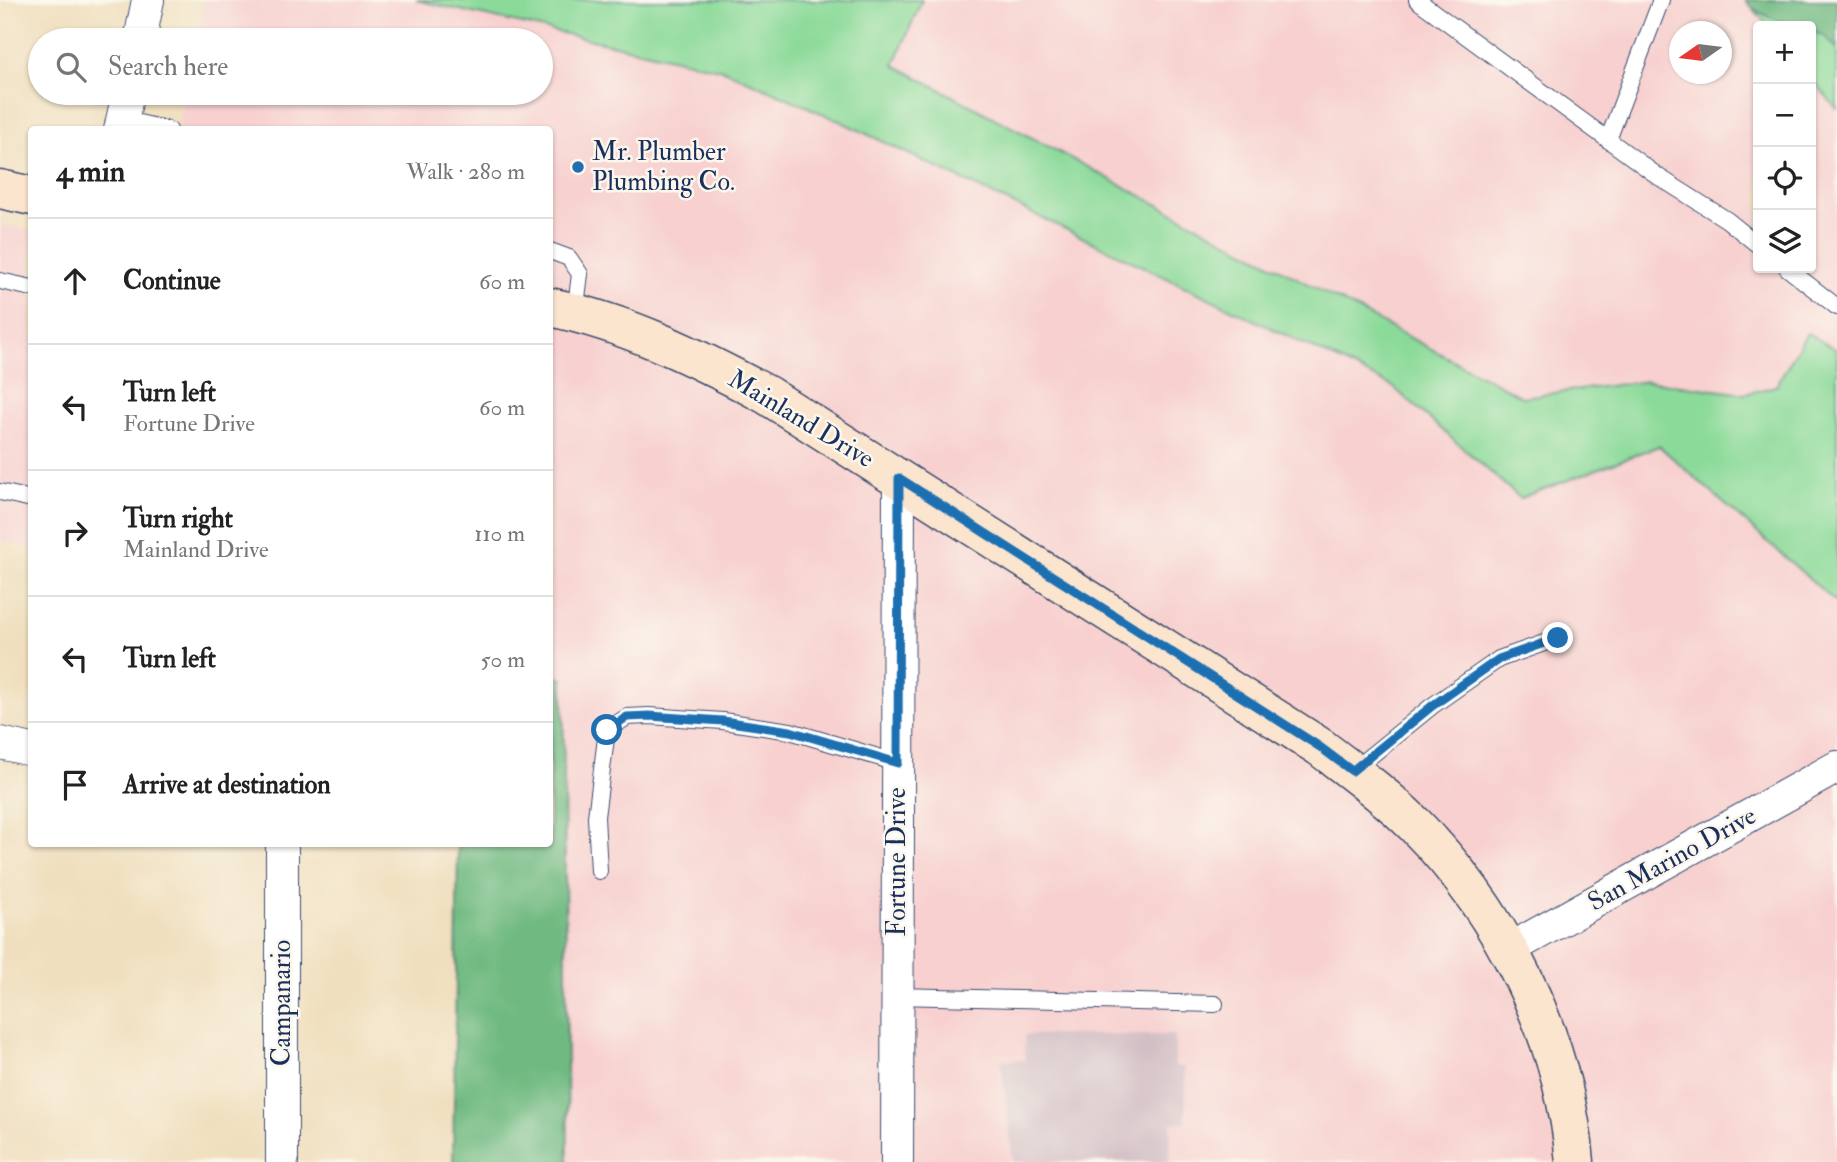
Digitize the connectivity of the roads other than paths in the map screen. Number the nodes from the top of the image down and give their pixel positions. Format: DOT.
graph roads {
  1 [pos="148,0"];
  2 [pos="1417,0"];
  3 [pos="1661,0"];
  4 [pos="142,28"];
  5 [pos="123,114"];
  6 [pos="158,126"];
  7 [pos="1608,140"];
  8 [pos="0,189"];
  9 [pos="28,195"];
  10 [pos="1753,242"];
  11 [pos="553,252"];
  12 [pos="1793,273"];
  13 [pos="0,281"];
  14 [pos="28,287"];
  15 [pos="1837,307"];
  16 [pos="556,309"];
  17 [pos="899,478"];
  18 [pos="0,492"];
  19 [pos="28,498"];
  20 [pos="1558,638"];
  21 [pos="0,743"];
  22 [pos="28,749"];
  23 [pos="898,763"];
  24 [pos="1837,767"];
  25 [pos="1352,771"];
  26 [pos="282,847"];
  27 [pos="599,870"];
  28 [pos="1508,950"];
  29 [pos="897,996"];
  30 [pos="1215,1004"];
  31 [pos="282,1162"];
  32 [pos="897,1162"];
  33 [pos="1575,1162"];
  1 -- 4 [label="street"];
  2 -- 7 [label="lane"];
  3 -- 7 [label="lane"];
  5 -- 6 [label="lane"];
  7 -- 10 [label="lane"];
  8 -- 9 [label="main road"];
  11 -- 16 [label="lane"];
  12 -- 15 [label="lane"];
  13 -- 14 [label="lane"];
  16 -- 17 [label="main road, Mainland Drive"];
  17 -- 23 [label="street, Fortune Drive"];
  17 -- 25 [label="main road, Mainland Drive"];
  18 -- 19 [label="lane"];
  20 -- 25 [label="lane"];
  21 -- 22 [label="street"];
  23 -- 27 [label="lane"];
  23 -- 29 [label="street, Fortune Drive"];
  24 -- 28 [label="street, San Marino Drive"];
  25 -- 28 [label="main road, Mainland Drive"];
  26 -- 31 [label="street, Campanario"];
  28 -- 33 [label="main road, Mainland Drive"];
  29 -- 30 [label="lane"];
  29 -- 32 [label="street, Fortune Drive"];
}
